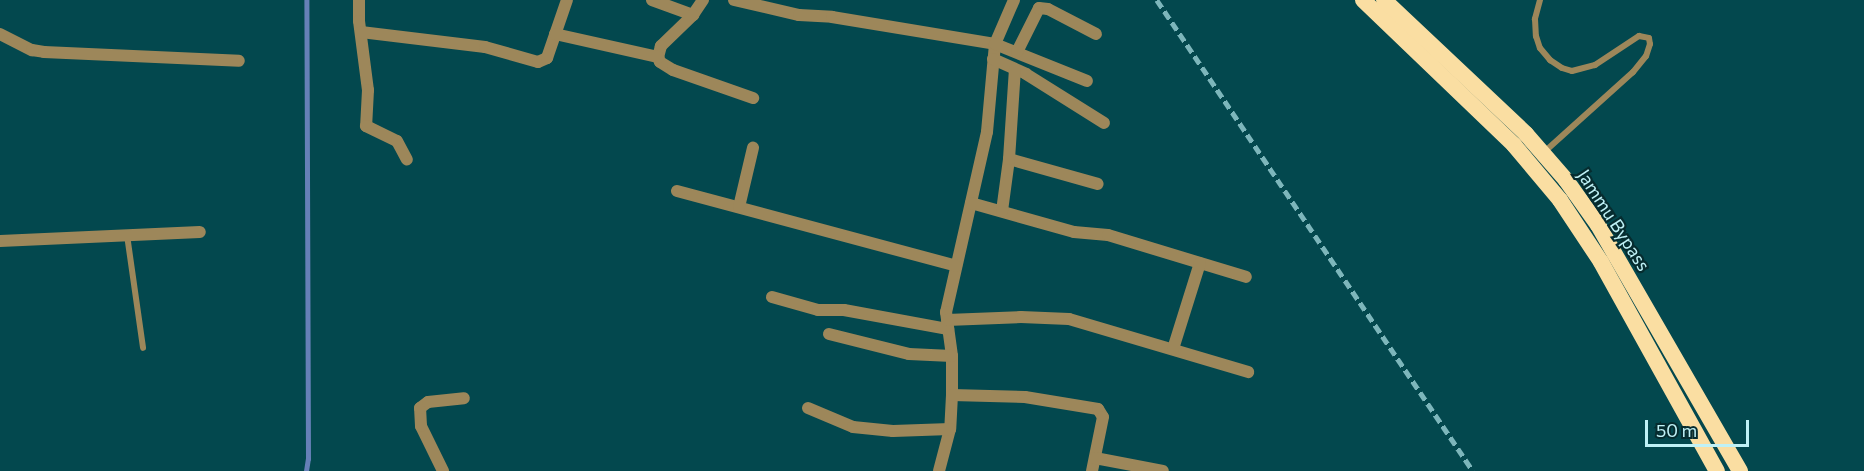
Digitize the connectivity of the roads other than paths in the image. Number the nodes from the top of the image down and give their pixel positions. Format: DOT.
graph roads {
  1 [pos="359,0"];
  2 [pos="567,0"];
  3 [pos="652,0"];
  4 [pos="703,0"];
  5 [pos="734,0"];
  6 [pos="1014,0"];
  7 [pos="1363,0"];
  8 [pos="1384,0"];
  9 [pos="1540,0"];
  10 [pos="693,15"];
  11 [pos="361,32"];
  12 [pos="0,34"];
  13 [pos="555,34"];
  14 [pos="1096,34"];
  15 [pos="1007,48"];
  16 [pos="658,57"];
  17 [pos="239,61"];
  18 [pos="1006,64"];
  19 [pos="1087,81"];
  20 [pos="753,98"];
  21 [pos="1104,123"];
  22 [pos="753,148"];
  23 [pos="1537,158"];
  24 [pos="1009,159"];
  25 [pos="407,160"];
  26 [pos="1098,184"];
  27 [pos="677,190"];
  28 [pos="977,205"];
  29 [pos="739,207"];
  30 [pos="999,210"];
  31 [pos="200,232"];
  32 [pos="127,235"];
  33 [pos="0,241"];
  34 [pos="1200,263"];
  35 [pos="956,266"];
  36 [pos="1246,276"];
  37 [pos="772,297"];
  38 [pos="953,323"];
  39 [pos="829,334"];
  40 [pos="143,348"];
  41 [pos="1173,349"];
  42 [pos="952,356"];
  43 [pos="1248,372"];
  44 [pos="957,395"];
  45 [pos="464,398"];
  46 [pos="808,408"];
  47 [pos="950,429"];
  48 [pos="1094,465"];
  49 [pos="443,471"];
  50 [pos="939,471"];
  51 [pos="1163,471"];
  52 [pos="1717,471"];
  53 [pos="1740,471"];
  1 -- 11 [label="street"];
  2 -- 13 [label="street"];
  3 -- 10 [label="street"];
  4 -- 10 [label="street"];
  5 -- 15 [label="street"];
  6 -- 15 [label="street"];
  7 -- 23 [label="highway, Jammu Bypass"];
  8 -- 23 [label="highway, Jammu Bypass"];
  9 -- 23 [label="lane"];
  10 -- 16 [label="street"];
  11 -- 13 [label="street"];
  11 -- 25 [label="street"];
  12 -- 17 [label="street"];
  13 -- 16 [label="street"];
  14 -- 15 [label="street"];
  15 -- 18 [label="street"];
  15 -- 19 [label="street"];
  16 -- 20 [label="street"];
  18 -- 21 [label="street"];
  18 -- 24 [label="street"];
  18 -- 28 [label="street"];
  22 -- 29 [label="street"];
  23 -- 52 [label="highway, Jammu Bypass"];
  23 -- 53 [label="highway, Jammu Bypass"];
  24 -- 26 [label="street"];
  24 -- 30 [label="street"];
  27 -- 29 [label="street"];
  28 -- 30 [label="street"];
  28 -- 35 [label="street"];
  29 -- 35 [label="street"];
  30 -- 34 [label="street"];
  31 -- 32 [label="street"];
  32 -- 33 [label="street"];
  32 -- 40 [label="lane"];
  34 -- 36 [label="street"];
  34 -- 41 [label="street"];
  35 -- 38 [label="street"];
  37 -- 38 [label="street"];
  38 -- 41 [label="street"];
  38 -- 42 [label="street"];
  39 -- 42 [label="street"];
  41 -- 43 [label="street"];
  42 -- 44 [label="street"];
  44 -- 47 [label="street"];
  44 -- 48 [label="street"];
  45 -- 49 [label="street"];
  46 -- 47 [label="street"];
  47 -- 50 [label="street"];
  48 -- 51 [label="street"];
}
